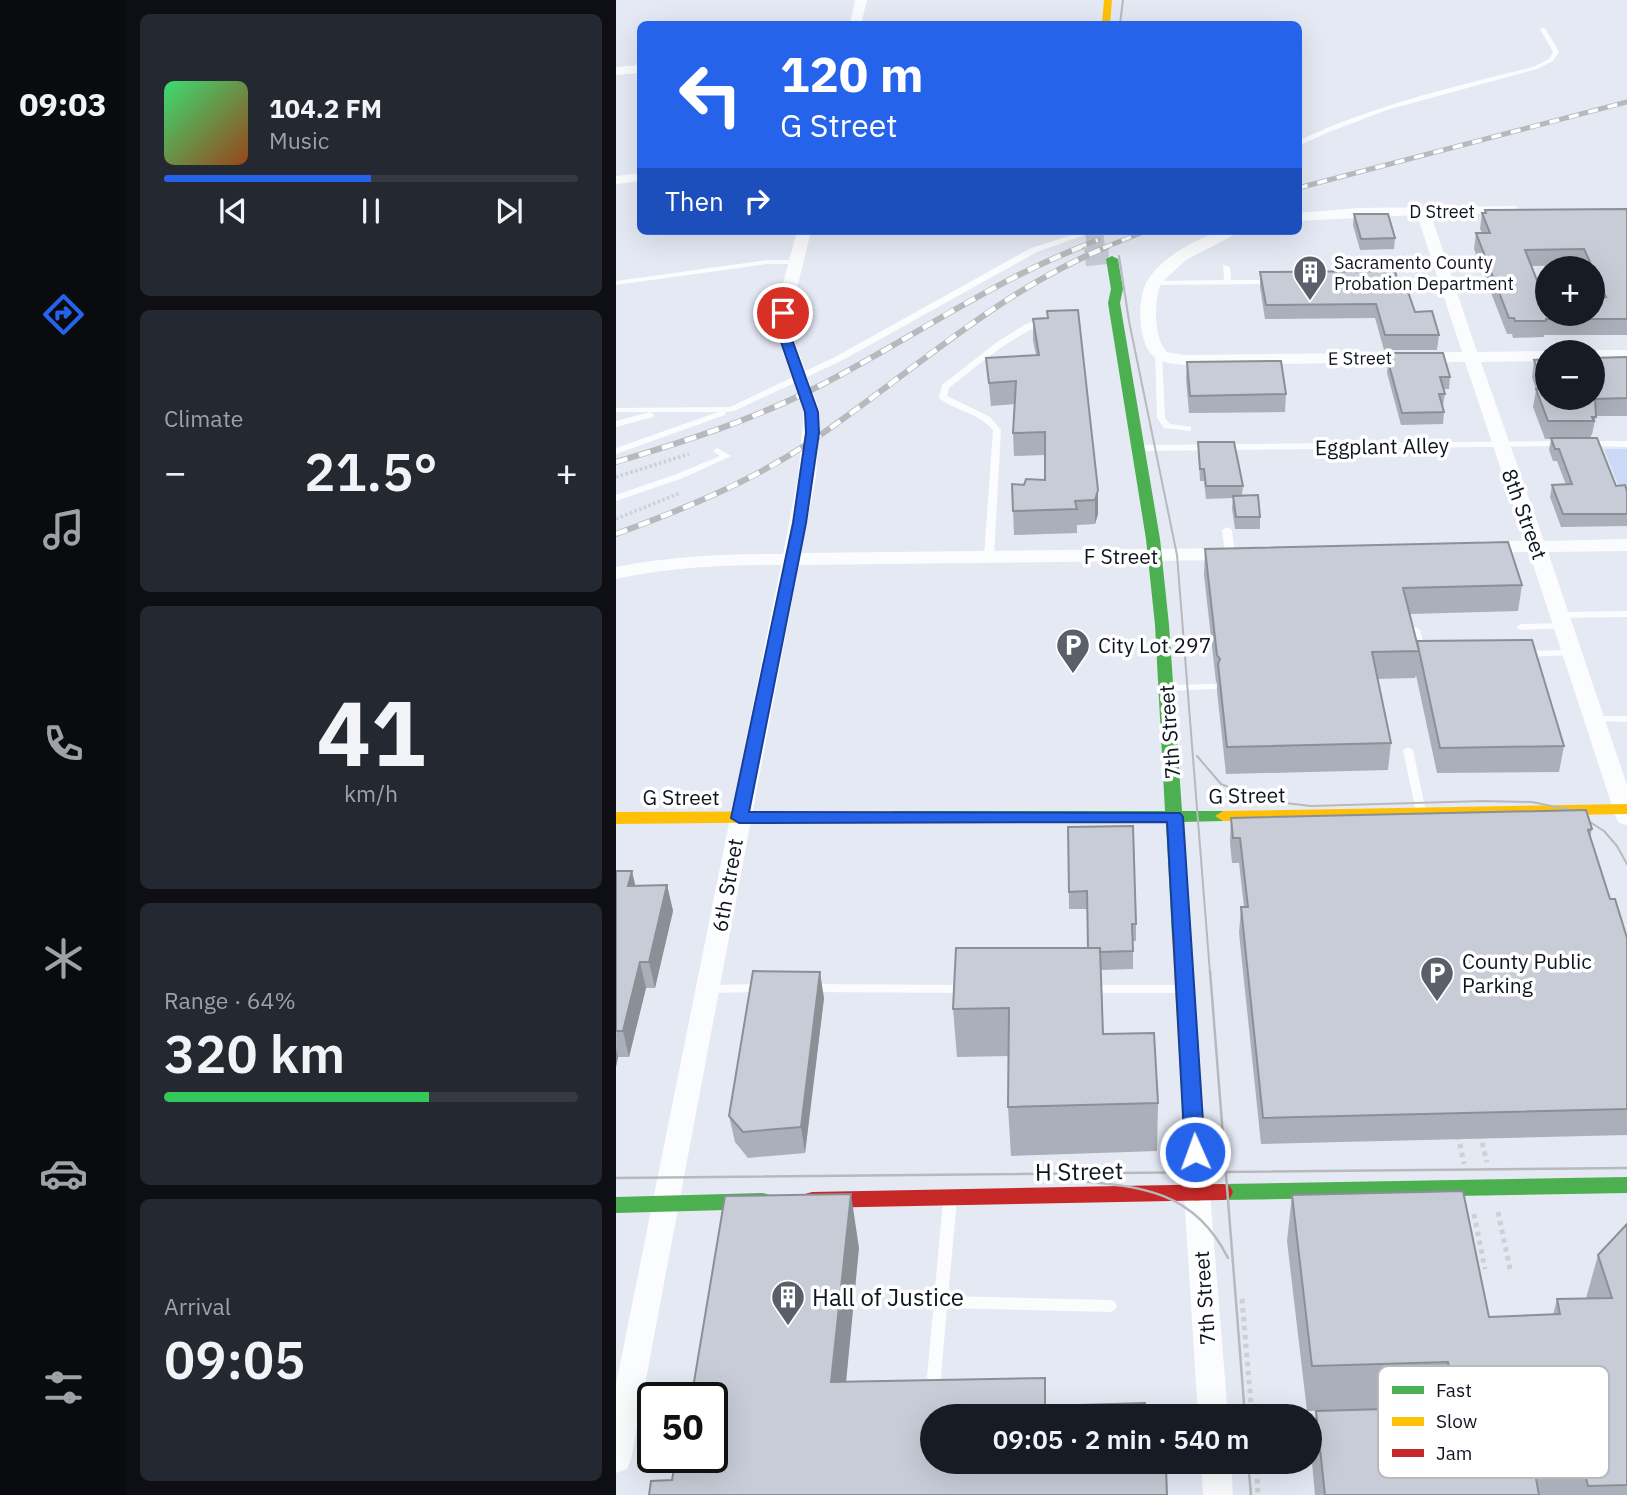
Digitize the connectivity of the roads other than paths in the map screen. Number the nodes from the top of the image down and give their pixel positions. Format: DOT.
graph roads {
  1 [pos="861,0"];
  2 [pos="1108,0"];
  3 [pos="857,21"];
  4 [pos="1106,21"];
  5 [pos="1543,29"];
  6 [pos="637,69"];
  7 [pos="616,71"];
  8 [pos="1302,142"];
  9 [pos="637,177"];
  10 [pos="616,180"];
  11 [pos="1532,210"];
  12 [pos="1423,211"];
  13 [pos="1302,217"];
  14 [pos="803,235"];
  15 [pos="1080,235"];
  16 [pos="1224,235"];
  17 [pos="795,262"];
  18 [pos="1105,262"];
  19 [pos="1226,267"];
  20 [pos="1445,280"];
  21 [pos="1283,281"];
  22 [pos="1378,281"];
  23 [pos="1228,282"];
  24 [pos="616,283"];
  25 [pos="1153,283"];
  26 [pos="1068,312"];
  27 [pos="1605,355"];
  28 [pos="1627,355"];
  29 [pos="1165,356"];
  30 [pos="1470,356"];
  31 [pos="1535,356"];
  32 [pos="731,409"];
  33 [pos="616,410"];
  34 [pos="663,411"];
  35 [pos="616,424"];
  36 [pos="1188,429"];
  37 [pos="1627,444"];
  38 [pos="1500,445"];
  39 [pos="1136,449"];
  40 [pos="616,451"];
  41 [pos="717,451"];
  42 [pos="671,480"];
  43 [pos="679,486"];
  44 [pos="616,498"];
  45 [pos="1227,530"];
  46 [pos="1627,545"];
  47 [pos="1536,546"];
  48 [pos="1459,548"];
  49 [pos="1258,553"];
  50 [pos="1230,554"];
  51 [pos="1155,555"];
  52 [pos="989,556"];
  53 [pos="616,573"];
  54 [pos="1627,614"];
  55 [pos="1563,621"];
  56 [pos="1521,627"];
  57 [pos="1415,630"];
  58 [pos="1574,653"];
  59 [pos="1519,654"];
  60 [pos="1436,656"];
  61 [pos="1212,687"];
  62 [pos="1166,688"];
  63 [pos="1595,719"];
  64 [pos="1627,719"];
  65 [pos="1408,750"];
  66 [pos="1421,812"];
  67 [pos="1626,812"];
  68 [pos="1175,817"];
  69 [pos="616,818"];
  70 [pos="739,818"];
  71 [pos="782,988"];
  72 [pos="795,988"];
  73 [pos="708,989"];
  74 [pos="985,989"];
  75 [pos="1080,989"];
  76 [pos="1185,989"];
  77 [pos="1627,1185"];
  78 [pos="1197,1193"];
  79 [pos="950,1197"];
  80 [pos="665,1203"];
  81 [pos="616,1205"];
  82 [pos="942,1301"];
  83 [pos="1110,1306"];
  84 [pos="934,1377"];
  85 [pos="1212,1404"];
  86 [pos="616,1459"];
  87 [pos="1217,1474"];
  88 [pos="1218,1495"];
  1 -- 3 [label="street"];
  2 -- 4 [label="main road"];
  5 -- 8 [label="lane"];
  6 -- 7 [label="street"];
  9 -- 10 [label="street"];
  11 -- 12 [label="street, D Street"];
  12 -- 13 [label="street, D Street"];
  12 -- 20 [label="street, 8th Street"];
  14 -- 17 [label="street, 6th Street"];
  15 -- 32 [label="lane"];
  16 -- 25 [label="street"];
  17 -- 24 [label="lane"];
  17 -- 70 [label="street, 6th Street"];
  18 -- 39 [label="main road, 7th Street"];
  19 -- 23 [label="lane"];
  20 -- 22 [label="lane"];
  20 -- 30 [label="street, 8th Street"];
  21 -- 23 [label="lane"];
  23 -- 25 [label="lane"];
  25 -- 29 [label="street"];
  26 -- 52 [label="lane"];
  27 -- 28 [label="street"];
  29 -- 30 [label="street, E Street"];
  29 -- 36 [label="lane"];
  30 -- 31 [label="street, E Street"];
  30 -- 38 [label="street, 8th Street"];
  32 -- 34 [label="lane"];
  32 -- 40 [label="lane"];
  33 -- 34 [label="lane"];
  34 -- 35 [label="lane"];
  37 -- 38 [label="lane, Eggplant Alley"];
  38 -- 39 [label="lane, Eggplant Alley"];
  38 -- 47 [label="street, 8th Street"];
  39 -- 51 [label="main road, 7th Street"];
  41 -- 42 [label="lane"];
  42 -- 43 [label="lane"];
  42 -- 44 [label="lane"];
  45 -- 50 [label="lane"];
  46 -- 47 [label="street"];
  47 -- 48 [label="street"];
  47 -- 55 [label="street, 8th Street"];
  49 -- 50 [label="street, F Street"];
  50 -- 51 [label="street, F Street"];
  51 -- 52 [label="street, F Street"];
  51 -- 62 [label="main road, 7th Street"];
  52 -- 53 [label="street, F Street"];
  54 -- 55 [label="lane"];
  55 -- 56 [label="lane"];
  55 -- 58 [label="street, 8th Street"];
  57 -- 60 [label="lane"];
  58 -- 59 [label="lane"];
  58 -- 63 [label="street, 8th Street"];
  61 -- 62 [label="lane"];
  62 -- 68 [label="main road, 7th Street"];
  63 -- 64 [label="lane"];
  63 -- 67 [label="street, 8th Street"];
  65 -- 66 [label="lane"];
  66 -- 67 [label="main road, G Street"];
  66 -- 68 [label="main road, G Street"];
  68 -- 70 [label="main road, G Street"];
  68 -- 76 [label="main road, 7th Street"];
  69 -- 70 [label="main road, G Street"];
  70 -- 73 [label="street, 6th Street"];
  71 -- 73 [label="lane"];
  72 -- 74 [label="lane"];
  73 -- 80 [label="street, 6th Street"];
  75 -- 76 [label="lane"];
  76 -- 78 [label="main road, 7th Street"];
  77 -- 78 [label="main road, H Street"];
  78 -- 79 [label="main road, H Street"];
  78 -- 85 [label="street, 7th Street"];
  79 -- 80 [label="main road, H Street"];
  79 -- 82 [label="lane"];
  80 -- 81 [label="main road, H Street"];
  80 -- 86 [label="street, 6th Street"];
  82 -- 83 [label="lane"];
  82 -- 84 [label="lane"];
  87 -- 88 [label="street"];
}
